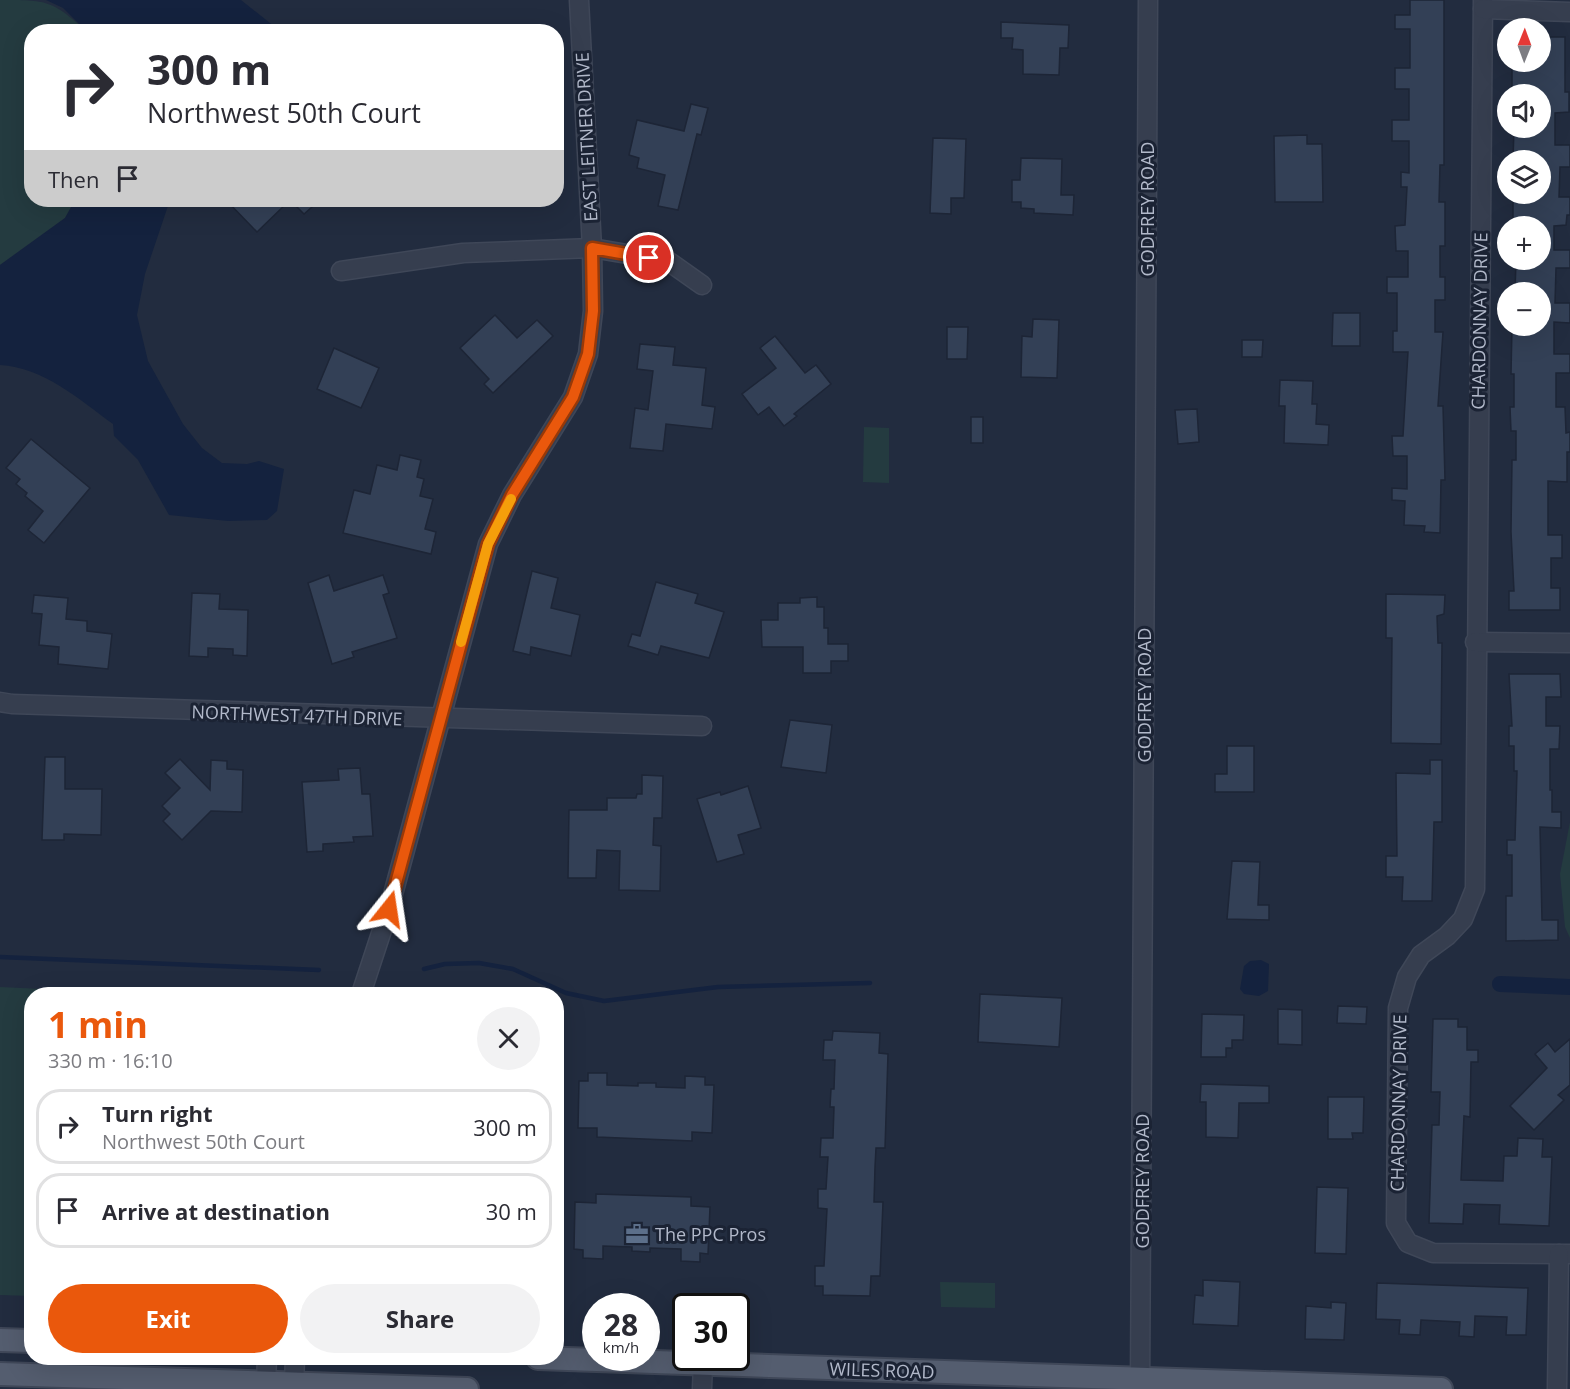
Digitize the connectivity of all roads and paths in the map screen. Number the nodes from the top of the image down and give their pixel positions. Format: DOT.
graph roads {
  1 [pos="579,0"];
  2 [pos="1148,0"];
  3 [pos="1483,5"];
  4 [pos="1570,12"];
  5 [pos="592,248"];
  6 [pos="341,271"];
  7 [pos="702,285"];
  8 [pos="1475,642"];
  9 [pos="1570,643"];
  10 [pos="0,702"];
  11 [pos="439,720"];
  12 [pos="702,726"];
  13 [pos="362,987"];
  14 [pos="1565,1254"];
  15 [pos="1564,1299"];
  16 [pos="0,1340"];
  17 [pos="24,1341"];
  18 [pos="564,1359"];
  19 [pos="672,1362"];
  20 [pos="267,1365"];
  21 [pos="295,1365"];
  22 [pos="750,1365"];
  23 [pos="703,1371"];
  24 [pos="0,1374"];
  25 [pos="266,1383"];
  26 [pos="294,1384"];
  27 [pos="1140,1384"];
  28 [pos="466,1389"];
  29 [pos="702,1389"];
  30 [pos="1441,1389"];
  31 [pos="1557,1389"];
  1 -- 5 [label="street, EAST LEITNER DRIVE"];
  2 -- 27 [label="street, GODFREY ROAD"];
  3 -- 4 [label="street"];
  3 -- 8 [label="street, CHARDONNAY DRIVE"];
  5 -- 6 [label="street"];
  5 -- 7 [label="street"];
  5 -- 11 [label="street, EAST LEITNER DRIVE"];
  8 -- 9 [label="street"];
  8 -- 14 [label="street, CHARDONNAY DRIVE"];
  10 -- 11 [label="street, NORTHWEST 47TH DRIVE"];
  11 -- 12 [label="street, NORTHWEST 47TH DRIVE"];
  11 -- 13 [label="street, EAST LEITNER DRIVE"];
  14 -- 15 [label="street"];
  15 -- 31 [label="street"];
  16 -- 17 [label="main road"];
  18 -- 19 [label="main road, WILES ROAD"];
  20 -- 25 [label="street"];
  21 -- 26 [label="street"];
  22 -- 27 [label="main road, WILES ROAD"];
  23 -- 29 [label="street"];
  24 -- 25 [label="main road"];
  25 -- 26 [label="main road"];
  26 -- 28 [label="main road"];
  27 -- 30 [label="main road, WILES ROAD"];
}
